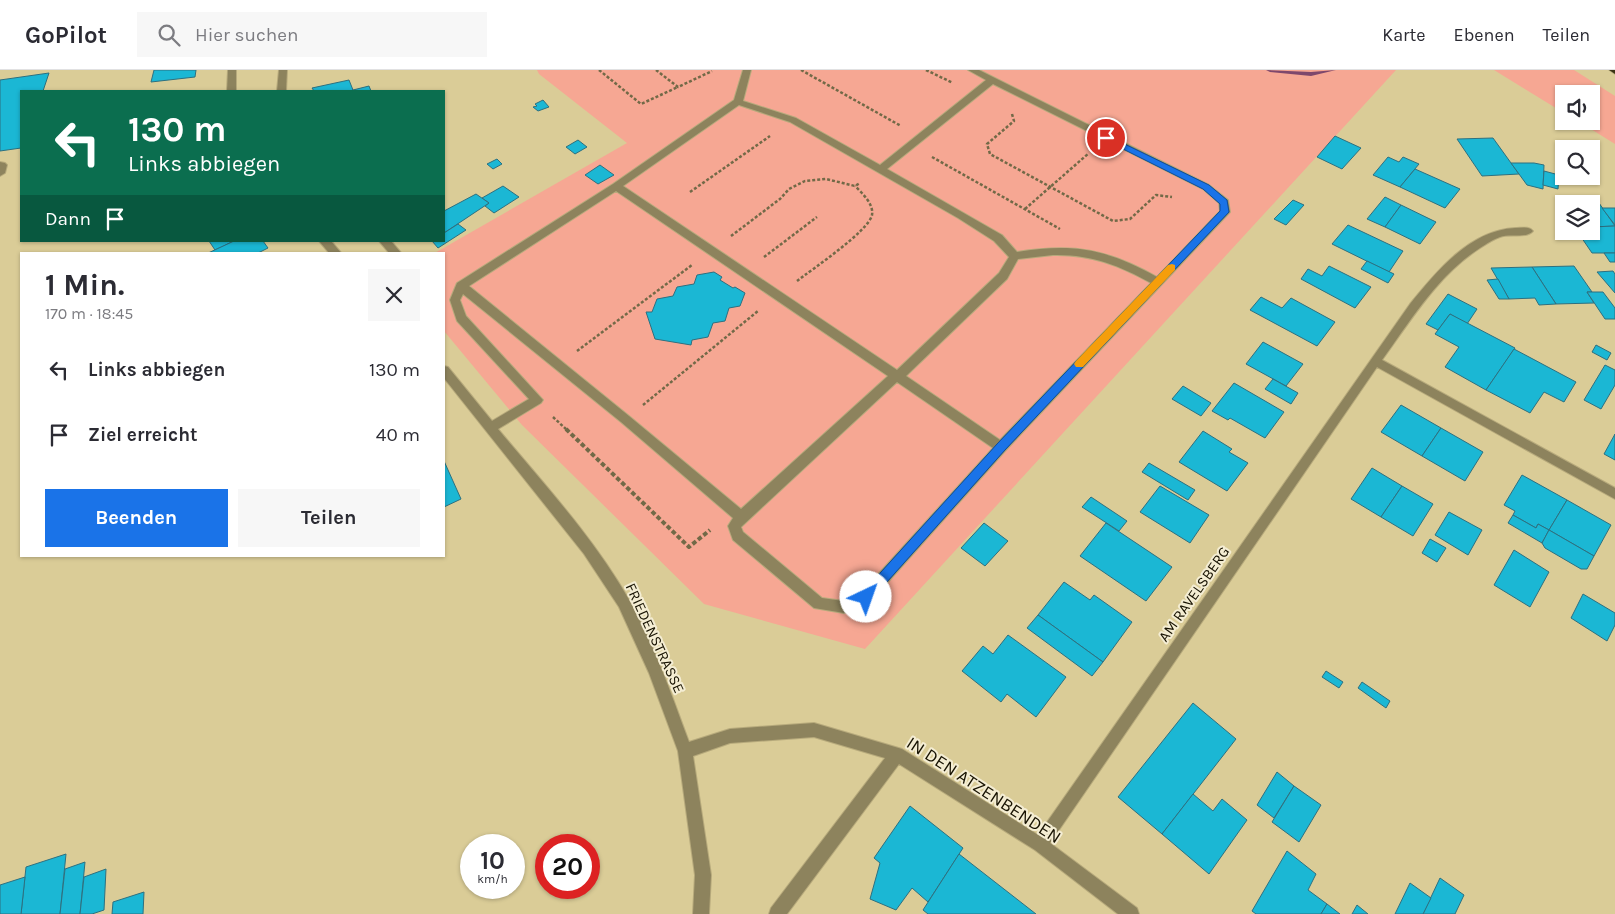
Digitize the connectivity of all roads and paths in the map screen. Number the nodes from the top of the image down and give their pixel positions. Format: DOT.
graph roads {
  1 [pos="232,70"];
  2 [pos="283,70"];
  3 [pos="599,70"];
  4 [pos="656,70"];
  5 [pos="746,70"];
  6 [pos="801,70"];
  7 [pos="926,70"];
  8 [pos="972,70"];
  9 [pos="712,71"];
  10 [pos="992,80"];
  11 [pos="678,87"];
  12 [pos="232,90"];
  13 [pos="282,90"];
  14 [pos="976,92"];
  15 [pos="738,102"];
  16 [pos="793,120"];
  17 [pos="921,137"];
  18 [pos="1106,138"];
  19 [pos="911,145"];
  20 [pos="881,169"];
  21 [pos="616,186"];
  22 [pos="1052,188"];
  23 [pos="690,192"];
  24 [pos="1177,199"];
  25 [pos="1025,208"];
  26 [pos="817,216"];
  27 [pos="1528,231"];
  28 [pos="325,242"];
  29 [pos="385,242"];
  30 [pos="335,252"];
  31 [pos="395,252"];
  32 [pos="1078,252"];
  33 [pos="1015,256"];
  34 [pos="744,273"];
  35 [pos="1158,282"];
  36 [pos="461,286"];
  37 [pos="1375,361"];
  38 [pos="445,371"];
  39 [pos="896,376"];
  40 [pos="537,400"];
  41 [pos="489,428"];
  42 [pos="1001,447"];
  43 [pos="1615,494"];
  44 [pos="738,522"];
  45 [pos="685,751"];
  46 [pos="897,754"];
  47 [pos="1040,845"];
  48 [pos="701,914"];
  49 [pos="777,914"];
  50 [pos="1130,914"];
  1 -- 12 [label="street"];
  2 -- 13 [label="street"];
  3 -- 11 [label="path"];
  4 -- 11 [label="path"];
  5 -- 15 [label="street"];
  6 -- 17 [label="path"];
  7 -- 14 [label="path"];
  8 -- 10 [label="street"];
  9 -- 11 [label="path"];
  10 -- 14 [label="street"];
  10 -- 18 [label="street"];
  14 -- 17 [label="street"];
  14 -- 22 [label="path"];
  15 -- 16 [label="street"];
  15 -- 21 [label="street"];
  16 -- 20 [label="street"];
  16 -- 23 [label="path"];
  17 -- 19 [label="street"];
  18 -- 22 [label="path"];
  18 -- 35 [label="street"];
  19 -- 20 [label="street"];
  19 -- 25 [label="path"];
  20 -- 33 [label="street"];
  21 -- 34 [label="street"];
  21 -- 36 [label="street"];
  22 -- 24 [label="path"];
  22 -- 25 [label="path"];
  25 -- 32 [label="path"];
  26 -- 34 [label="path"];
  27 -- 37 [label="street, AM RAVELSBERG"];
  28 -- 30 [label="street"];
  29 -- 31 [label="street"];
  32 -- 33 [label="street"];
  32 -- 35 [label="street"];
  33 -- 39 [label="street"];
  34 -- 39 [label="street"];
  35 -- 42 [label="street"];
  36 -- 40 [label="street"];
  36 -- 44 [label="street"];
  37 -- 43 [label="street"];
  37 -- 47 [label="street, AM RAVELSBERG"];
  38 -- 41 [label="street, FRIEDENSTRASSE"];
  39 -- 42 [label="street"];
  39 -- 44 [label="street"];
  40 -- 41 [label="street"];
  40 -- 44 [label="path"];
  41 -- 45 [label="street, FRIEDENSTRASSE"];
  42 -- 44 [label="street"];
  45 -- 46 [label="street, IN DEN ATZENBENDEN"];
  45 -- 48 [label="street, FRIEDENSTRASSE"];
  46 -- 47 [label="street, IN DEN ATZENBENDEN"];
  46 -- 49 [label="street"];
  47 -- 50 [label="street, IN DEN ATZENBENDEN"];
}
